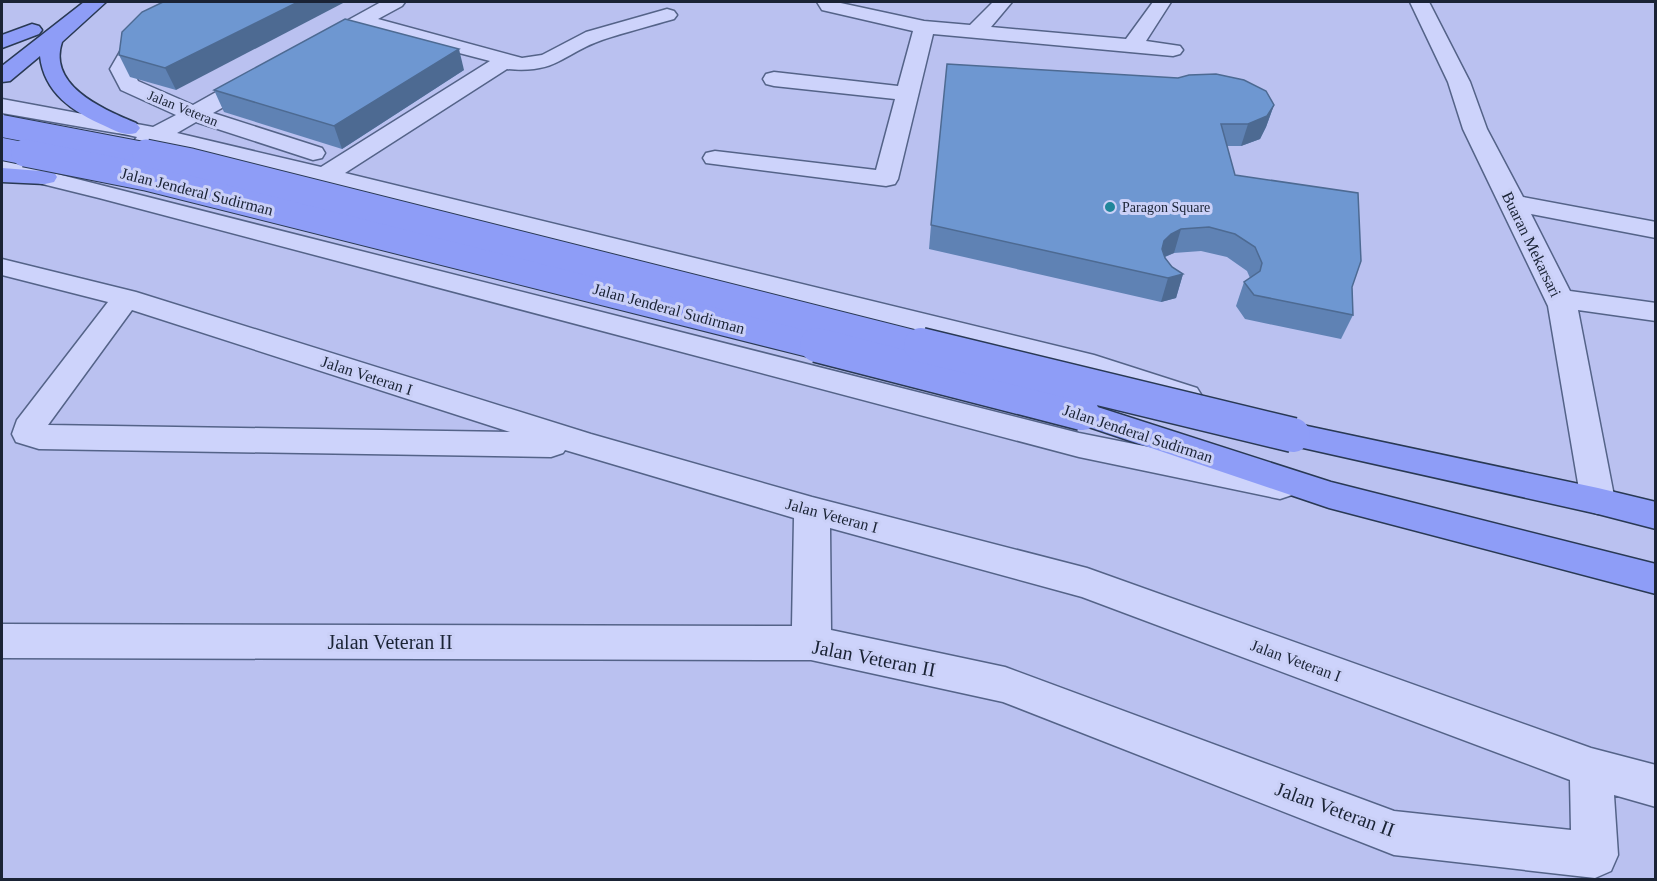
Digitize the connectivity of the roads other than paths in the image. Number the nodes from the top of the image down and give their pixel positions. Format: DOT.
graph roads {
  1 [pos="96,2"];
  2 [pos="183,2"];
  3 [pos="395,2"];
  4 [pos="827,2"];
  5 [pos="1003,2"];
  6 [pos="1162,2"];
  7 [pos="1419,2"];
  8 [pos="69,12"];
  9 [pos="667,15"];
  10 [pos="361,21"];
  11 [pos="924,27"];
  12 [pos="32,30"];
  13 [pos="975,32"];
  14 [pos="2,42"];
  15 [pos="1132,46"];
  16 [pos="1173,50"];
  17 [pos="2,53"];
  18 [pos="301,54"];
  19 [pos="503,62"];
  20 [pos="280,66"];
  21 [pos="2,76"];
  22 [pos="774,79"];
  23 [pos="907,94"];
  24 [pos="2,106"];
  25 [pos="193,114"];
  26 [pos="2,126"];
  27 [pos="128,128"];
  28 [pos="156,135"];
  29 [pos="2,149"];
  30 [pos="715,158"];
  31 [pos="2,167"];
  32 [pos="334,169"];
  33 [pos="2,175"];
  34 [pos="60,181"];
  35 [pos="1513,203"];
  36 [pos="1656,230"];
  37 [pos="2,267"];
  38 [pos="126,298"];
  39 [pos="1559,301"];
  40 [pos="1656,312"];
  41 [pos="1326,444"];
  42 [pos="586,445"];
  43 [pos="1313,491"];
  44 [pos="1598,501"];
  45 [pos="812,510"];
  46 [pos="1656,516"];
  47 [pos="1656,579"];
  48 [pos="2,641"];
  49 [pos="811,643"];
  50 [pos="1591,768"];
  51 [pos="1656,786"];
  52 [pos="1602,867"];
  1 -- 8 [label="main road"];
  2 -- 25 [label="street, Jalan Veteran"];
  3 -- 10 [label="street"];
  4 -- 11 [label="street"];
  5 -- 13 [label="street"];
  6 -- 15 [label="street"];
  7 -- 35 [label="street, Buaran Mekarsari"];
  8 -- 12 [label="main road"];
  8 -- 21 [label="main road"];
  8 -- 27 [label="main road"];
  9 -- 19 [label="street"];
  10 -- 18 [label="street"];
  10 -- 19 [label="street"];
  11 -- 13 [label="street"];
  11 -- 23 [label="street"];
  12 -- 14 [label="main road"];
  12 -- 17 [label="main road"];
  13 -- 15 [label="street"];
  15 -- 16 [label="street"];
  19 -- 32 [label="street"];
  20 -- 25 [label="street"];
  22 -- 23 [label="street"];
  23 -- 30 [label="street"];
  24 -- 27 [label="street, Jalan Jenderal Sudirman"];
  25 -- 28 [label="street"];
  25 -- 32 [label="street, Jalan Veteran"];
  26 -- 41 [label="main road, Jalan Jenderal Sudirman, bridge"];
  27 -- 28 [label="street, Jalan Jenderal Sudirman"];
  28 -- 32 [label="street, Jalan Jenderal Sudirman"];
  28 -- 34 [label="street"];
  29 -- 43 [label="main road, Jalan Jenderal Sudirman, bridge"];
  31 -- 34 [label="street, Jalan Jenderal Sudirman"];
  32 -- 41 [label="street, Jalan Jenderal Sudirman"];
  33 -- 34 [label="main road"];
  34 -- 43 [label="street, Jalan Jenderal Sudirman"];
  35 -- 36 [label="street"];
  35 -- 39 [label="street, Buaran Mekarsari"];
  37 -- 38 [label="street, Jalan Veteran I"];
  38 -- 42 [label="street, Jalan Veteran I"];
  38 -- 42 [label="street"];
  39 -- 40 [label="street"];
  39 -- 44 [label="street, Buaran Mekarsari"];
  41 -- 44 [label="main road, Jalan Jenderal Sudirman"];
  42 -- 45 [label="street, Jalan Veteran I"];
  43 -- 47 [label="main road, Jalan Jenderal Sudirman"];
  44 -- 46 [label="main road, Jalan Jenderal Sudirman"];
  45 -- 49 [label="street"];
  45 -- 50 [label="street, Jalan Veteran I"];
  48 -- 49 [label="street, Jalan Veteran II"];
  49 -- 52 [label="street, Jalan Veteran II"];
  50 -- 51 [label="street, Jalan Veteran I"];
  50 -- 52 [label="street, Jalan Veteran II"];
}
